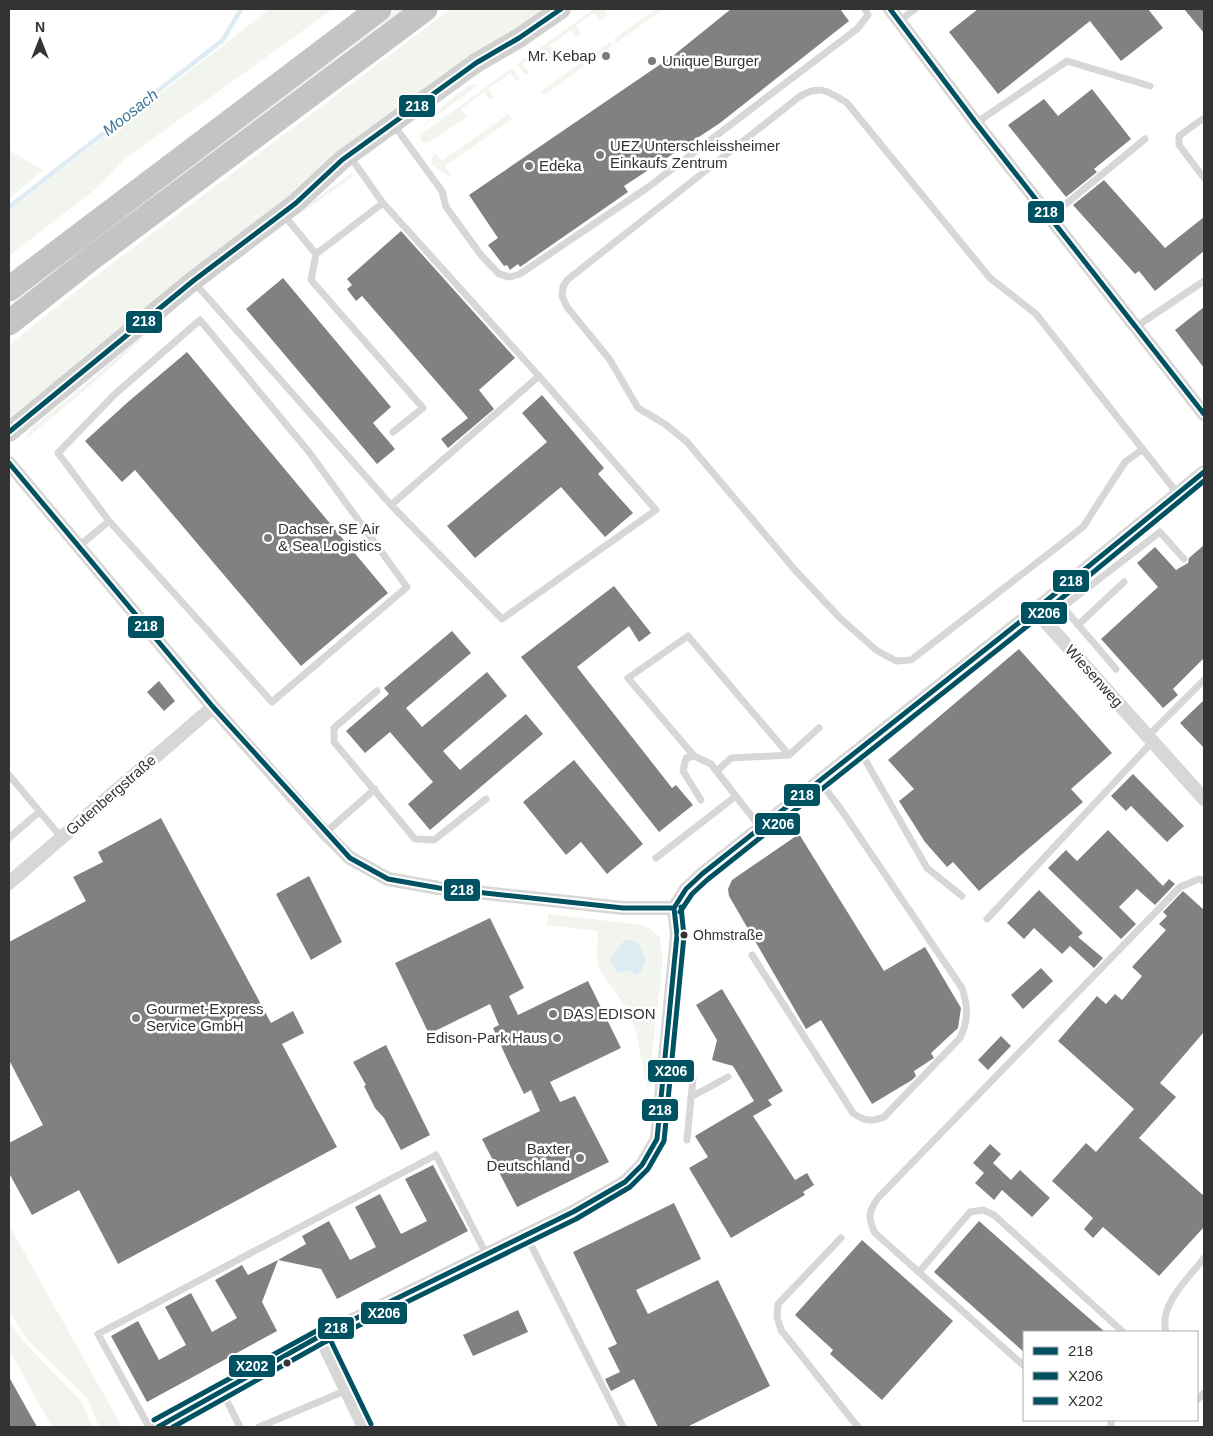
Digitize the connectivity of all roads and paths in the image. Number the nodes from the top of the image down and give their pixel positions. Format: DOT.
graph roads {
  1 [pos="379,9"];
  2 [pos="425,9"];
  3 [pos="562,9"];
  4 [pos="865,9"];
  5 [pos="890,9"];
  6 [pos="915,9"];
  7 [pos="899,21"];
  8 [pos="519,38"];
  9 [pos="1150,86"];
  10 [pos="1204,118"];
  11 [pos="976,123"];
  12 [pos="399,132"];
  13 [pos="1145,139"];
  14 [pos="356,165"];
  15 [pos="1204,178"];
  16 [pos="383,203"];
  17 [pos="290,208"];
  18 [pos="1050,217"];
  19 [pos="316,254"];
  20 [pos="193,281"];
  21 [pos="1204,281"];
  22 [pos="9,289"];
  23 [pos="9,323"];
  24 [pos="1137,326"];
  25 [pos="539,376"];
  26 [pos="1204,414"];
  27 [pos="9,432"];
  28 [pos="393,432"];
  29 [pos="1143,449"];
  30 [pos="9,463"];
  31 [pos="1202,478"];
  32 [pos="1178,494"];
  33 [pos="391,505"];
  34 [pos="110,521"];
  35 [pos="78,548"];
  36 [pos="1184,559"];
  37 [pos="1124,582"];
  38 [pos="1035,610"];
  39 [pos="1078,625"];
  40 [pos="1116,669"];
  41 [pos="1204,680"];
  42 [pos="377,691"];
  43 [pos="213,707"];
  44 [pos="819,728"];
  45 [pos="1151,738"];
  46 [pos="859,749"];
  47 [pos="789,755"];
  48 [pos="694,756"];
  49 [pos="717,771"];
  50 [pos="9,775"];
  51 [pos="818,781"];
  52 [pos="375,789"];
  53 [pos="736,796"];
  54 [pos="486,799"];
  55 [pos="1204,799"];
  56 [pos="701,800"];
  57 [pos="39,812"];
  58 [pos="760,827"];
  59 [pos="325,834"];
  60 [pos="61,837"];
  61 [pos="9,838"];
  62 [pos="656,858"];
  63 [pos="1204,881"];
  64 [pos="9,882"];
  65 [pos="962,896"];
  66 [pos="674,908"];
  67 [pos="987,919"];
  68 [pos="752,955"];
  69 [pos="664,1077"];
  70 [pos="728,1077"];
  71 [pos="691,1097"];
  72 [pos="687,1140"];
  73 [pos="526,1234"];
  74 [pos="841,1238"];
  75 [pos="486,1254"];
  76 [pos="1204,1258"];
  77 [pos="919,1272"];
  78 [pos="1122,1331"];
  79 [pos="1166,1331"];
  80 [pos="320,1336"];
  81 [pos="1023,1365"];
  82 [pos="347,1390"];
  83 [pos="222,1391"];
  84 [pos="150,1427"];
  85 [pos="158,1427"];
  86 [pos="240,1427"];
  87 [pos="259,1427"];
  88 [pos="364,1427"];
  89 [pos="623,1427"];
  90 [pos="858,1427"];
  1 -- 22 [label="highway"];
  2 -- 23 [label="highway"];
  3 -- 8 [label="main road"];
  4 -- 12 [label="lane"];
  5 -- 7 [label="street"];
  6 -- 7 [label="lane"];
  7 -- 11 [label="street"];
  8 -- 12 [label="main road"];
  8 -- 17 [label="main road"];
  9 -- 11 [label="lane"];
  10 -- 15 [label="lane"];
  11 -- 18 [label="street"];
  12 -- 14 [label="main road"];
  13 -- 18 [label="lane"];
  14 -- 16 [label="lane"];
  14 -- 17 [label="main road"];
  16 -- 19 [label="lane"];
  16 -- 25 [label="lane"];
  17 -- 19 [label="lane"];
  17 -- 20 [label="main road"];
  18 -- 24 [label="street"];
  19 -- 28 [label="lane"];
  20 -- 27 [label="main road"];
  20 -- 33 [label="lane"];
  21 -- 24 [label="lane"];
  24 -- 26 [label="street"];
  25 -- 33 [label="lane"];
  25 -- 33 [label="lane"];
  29 -- 29 [label="lane"];
  29 -- 32 [label="lane"];
  30 -- 35 [label="street"];
  31 -- 32 [label="street"];
  32 -- 38 [label="street"];
  34 -- 34 [label="lane"];
  34 -- 35 [label="lane"];
  35 -- 43 [label="street"];
  36 -- 39 [label="lane"];
  37 -- 39 [label="lane"];
  38 -- 45 [label="street, Wiesenweg"];
  38 -- 46 [label="street"];
  39 -- 40 [label="lane"];
  41 -- 45 [label="lane"];
  42 -- 52 [label="lane"];
  43 -- 59 [label="street"];
  43 -- 60 [label="street, Gutenbergstraße"];
  44 -- 47 [label="lane"];
  45 -- 55 [label="street, Wiesenweg"];
  45 -- 67 [label="lane"];
  46 -- 51 [label="street"];
  46 -- 65 [label="lane"];
  47 -- 48 [label="lane"];
  47 -- 49 [label="lane"];
  48 -- 49 [label="lane"];
  48 -- 56 [label="lane"];
  49 -- 53 [label="lane"];
  50 -- 57 [label="lane"];
  51 -- 58 [label="street"];
  51 -- 68 [label="lane"];
  52 -- 54 [label="lane"];
  52 -- 59 [label="lane"];
  53 -- 58 [label="lane"];
  53 -- 62 [label="lane"];
  57 -- 60 [label="lane"];
  57 -- 61 [label="lane"];
  58 -- 66 [label="street"];
  59 -- 66 [label="street"];
  60 -- 64 [label="street, Gutenbergstraße"];
  63 -- 77 [label="lane"];
  66 -- 69 [label="street"];
  69 -- 71 [label="lane"];
  69 -- 73 [label="street"];
  70 -- 71 [label="lane"];
  71 -- 72 [label="lane"];
  73 -- 75 [label="street"];
  73 -- 89 [label="lane"];
  74 -- 90 [label="lane"];
  75 -- 80 [label="street"];
  75 -- 84 [label="lane"];
  76 -- 79 [label="lane"];
  77 -- 78 [label="lane"];
  77 -- 81 [label="lane"];
  80 -- 82 [label="street"];
  80 -- 83 [label="street"];
  82 -- 87 [label="lane"];
  82 -- 88 [label="street"];
  83 -- 85 [label="street"];
  83 -- 86 [label="lane"];
}
